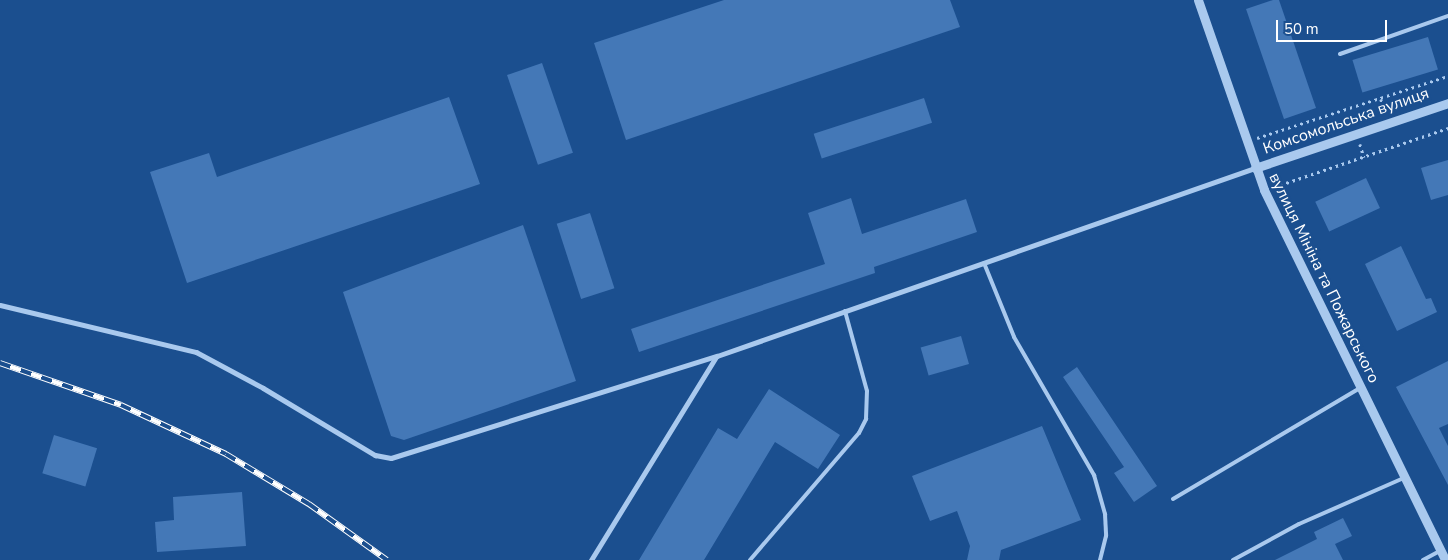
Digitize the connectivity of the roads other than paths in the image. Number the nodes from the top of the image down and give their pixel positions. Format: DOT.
graph roads {
  1 [pos="1198,0"];
  2 [pos="1448,16"];
  3 [pos="1340,54"];
  4 [pos="1448,103"];
  5 [pos="1255,168"];
  6 [pos="984,263"];
  7 [pos="0,306"];
  8 [pos="845,311"];
  9 [pos="717,356"];
  10 [pos="1360,388"];
  11 [pos="1404,478"];
  12 [pos="1173,499"];
  13 [pos="1440,551"];
  14 [pos="591,560"];
  15 [pos="750,560"];
  16 [pos="1100,560"];
  17 [pos="1233,560"];
  18 [pos="1423,560"];
  19 [pos="1445,560"];
  1 -- 5 [label="street, вулиця Мініна та Пожарського"];
  2 -- 3 [label="lane"];
  4 -- 5 [label="street, Комсомольська вулиця"];
  5 -- 6 [label="street"];
  5 -- 10 [label="street, вулиця Мініна та Пожарського"];
  6 -- 8 [label="street"];
  6 -- 16 [label="lane"];
  7 -- 9 [label="street"];
  8 -- 9 [label="street"];
  8 -- 15 [label="lane"];
  9 -- 14 [label="street"];
  10 -- 11 [label="street, вулиця Мініна та Пожарського"];
  10 -- 12 [label="lane"];
  11 -- 13 [label="street, вулиця Мініна та Пожарського"];
  11 -- 17 [label="lane"];
  13 -- 18 [label="lane"];
  13 -- 19 [label="street, вулиця Мініна та Пожарського"];
}
